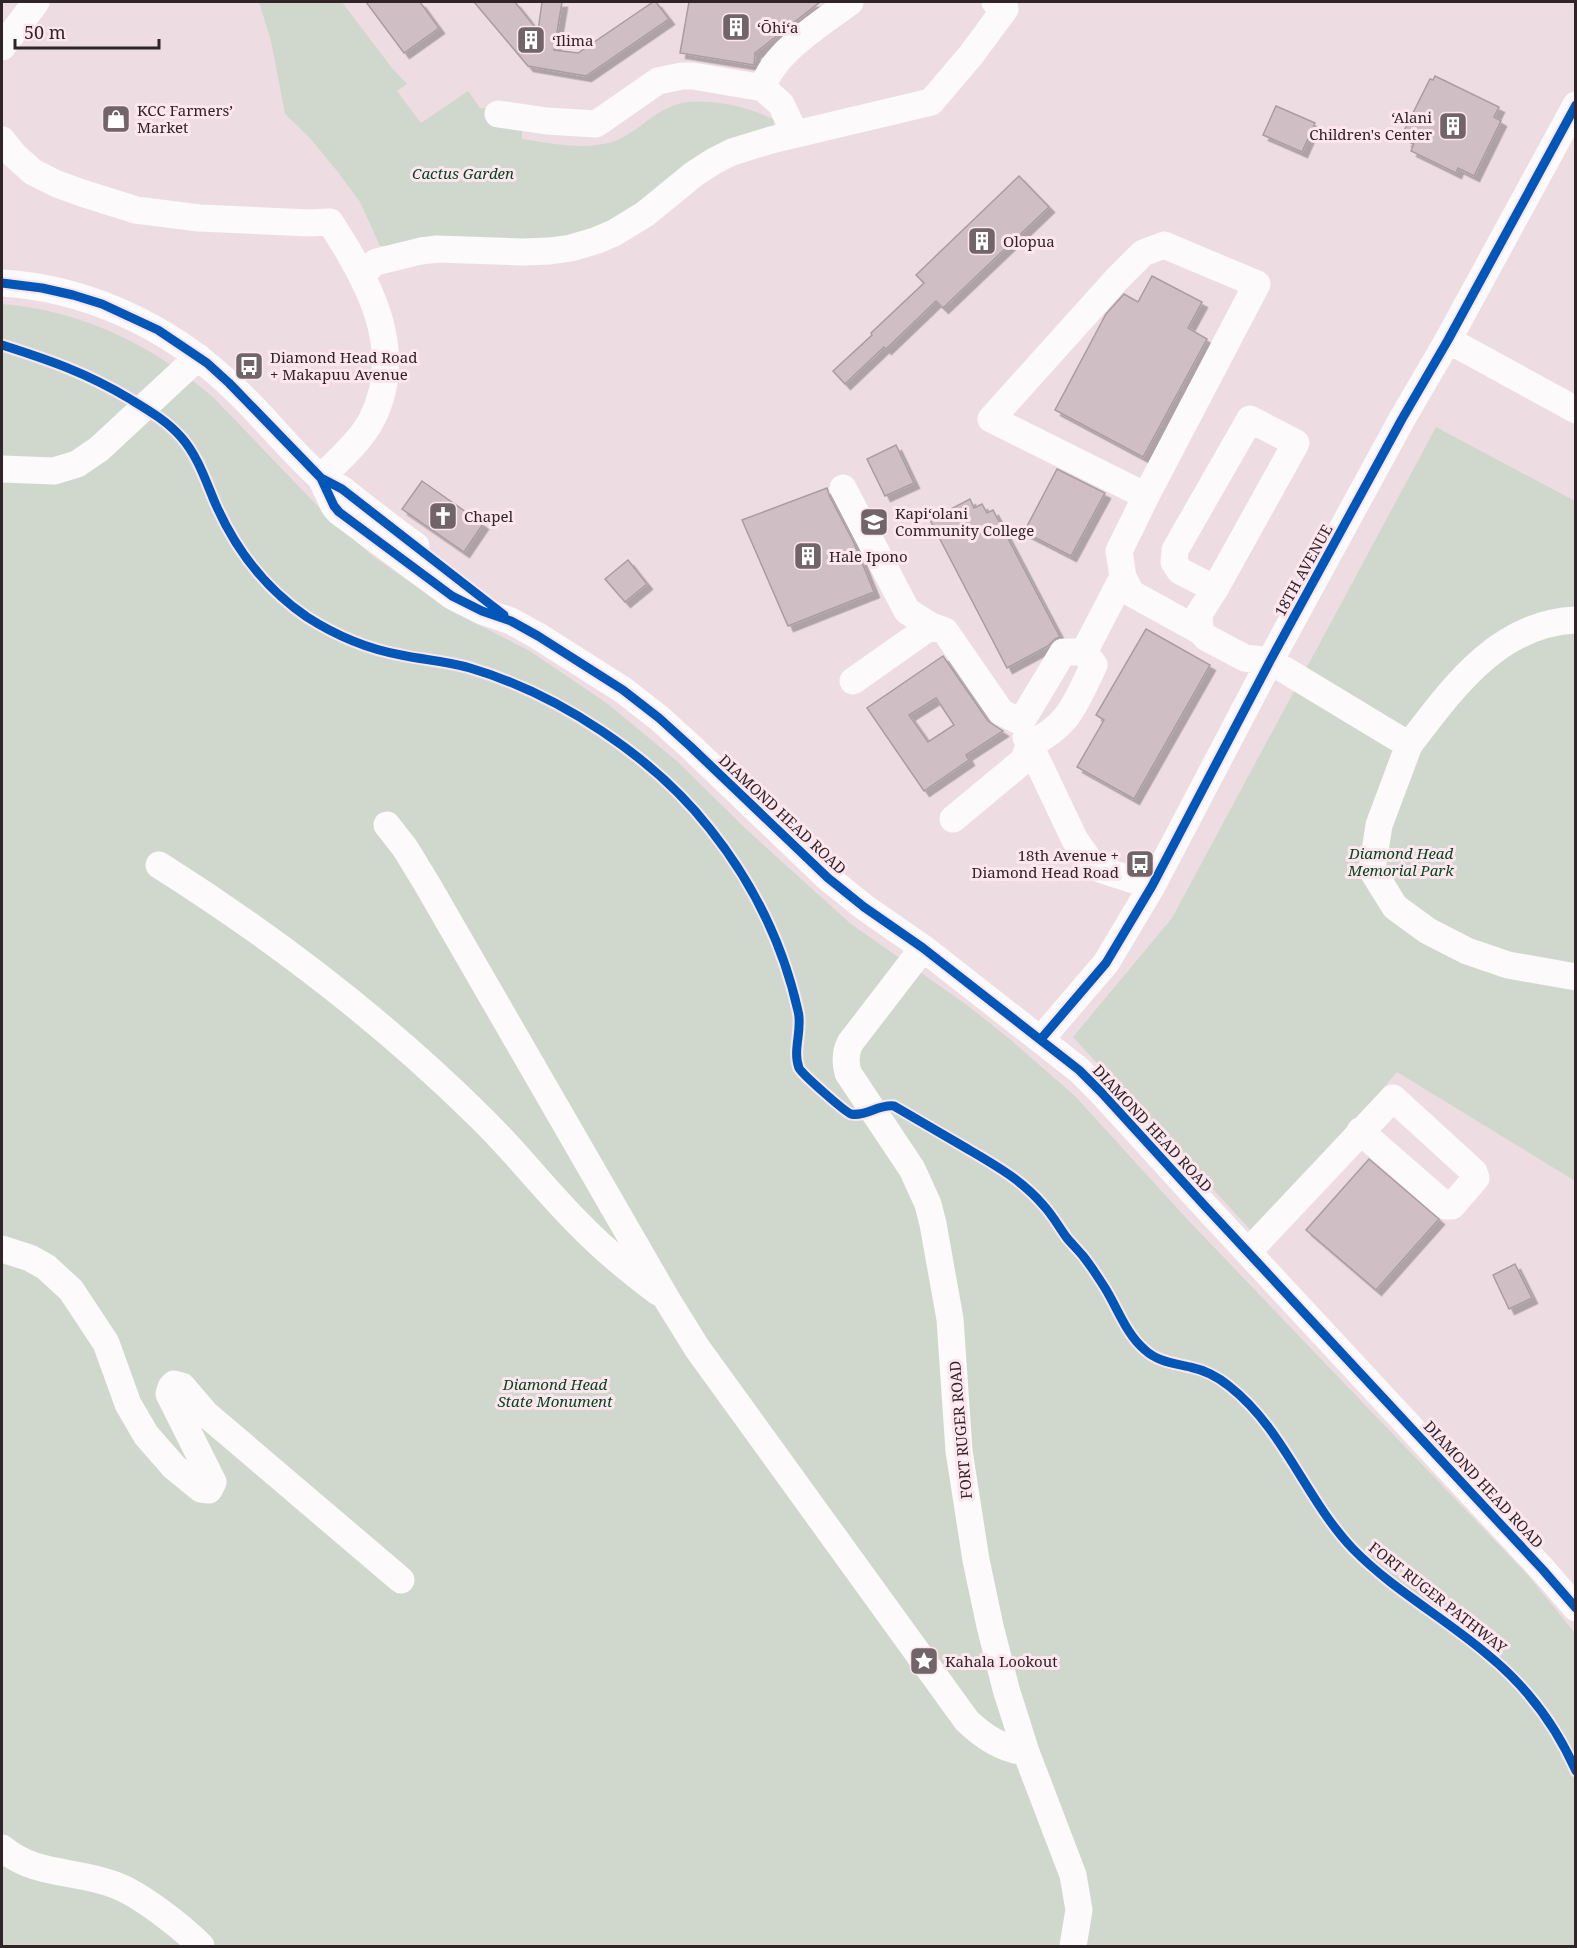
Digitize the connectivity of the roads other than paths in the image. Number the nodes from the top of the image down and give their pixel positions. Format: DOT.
graph roads {
  1 [pos="36,2"];
  2 [pos="850,2"];
  3 [pos="1004,4"];
  4 [pos="2,47"];
  5 [pos="763,88"];
  6 [pos="1575,105"];
  7 [pos="498,114"];
  8 [pos="795,134"];
  9 [pos="2,140"];
  10 [pos="362,273"];
  11 [pos="2,283"];
  12 [pos="1448,340"];
  13 [pos="198,357"];
  14 [pos="1575,410"];
  15 [pos="2,469"];
  16 [pos="321,478"];
  17 [pos="843,488"];
  18 [pos="1146,496"];
  19 [pos="1123,578"];
  20 [pos="1215,589"];
  21 [pos="1575,620"];
  22 [pos="931,627"];
  23 [pos="1200,631"];
  24 [pos="1084,652"];
  25 [pos="1270,661"];
  26 [pos="853,681"];
  27 [pos="1025,734"];
  28 [pos="1409,745"];
  29 [pos="953,819"];
  30 [pos="387,825"];
  31 [pos="159,865"];
  32 [pos="1152,886"];
  33 [pos="923,948"];
  34 [pos="1575,977"];
  35 [pos="1041,1039"];
  36 [pos="1360,1131"];
  37 [pos="2,1248"];
  38 [pos="1248,1252"];
  39 [pos="666,1298"];
  40 [pos="401,1580"];
  41 [pos="1575,1608"];
  42 [pos="1026,1752"];
  43 [pos="2,1848"];
  44 [pos="201,1947"];
  45 [pos="1073,1947"];
  1 -- 4 [label="street"];
  2 -- 5 [label="street"];
  3 -- 8 [label="street"];
  5 -- 7 [label="street"];
  5 -- 8 [label="street"];
  6 -- 12 [label="street, 18TH AVENUE"];
  8 -- 10 [label="street"];
  9 -- 10 [label="street"];
  10 -- 16 [label="street"];
  11 -- 13 [label="street, DIAMOND HEAD ROAD"];
  12 -- 14 [label="street"];
  12 -- 25 [label="street, 18TH AVENUE"];
  13 -- 15 [label="street"];
  13 -- 16 [label="street, DIAMOND HEAD ROAD"];
  16 -- 33 [label="street, DIAMOND HEAD ROAD"];
  17 -- 22 [label="street"];
  18 -- 18 [label="street"];
  18 -- 19 [label="street"];
  19 -- 23 [label="street"];
  19 -- 24 [label="street"];
  20 -- 20 [label="street"];
  20 -- 23 [label="street"];
  21 -- 28 [label="street"];
  22 -- 26 [label="street"];
  22 -- 27 [label="street"];
  23 -- 25 [label="street"];
  24 -- 27 [label="street"];
  24 -- 27 [label="street"];
  25 -- 28 [label="street"];
  25 -- 32 [label="street, 18TH AVENUE"];
  27 -- 29 [label="street"];
  27 -- 32 [label="street"];
  28 -- 34 [label="street"];
  30 -- 39 [label="street"];
  31 -- 39 [label="street"];
  32 -- 35 [label="street, 18TH AVENUE"];
  33 -- 35 [label="street, DIAMOND HEAD ROAD"];
  33 -- 42 [label="street, FORT RUGER ROAD"];
  35 -- 38 [label="street, DIAMOND HEAD ROAD"];
  36 -- 38 [label="street"];
  37 -- 40 [label="street"];
  38 -- 41 [label="street, DIAMOND HEAD ROAD"];
  39 -- 42 [label="street"];
  42 -- 45 [label="street, FORT RUGER ROAD"];
  43 -- 44 [label="street"];
}
